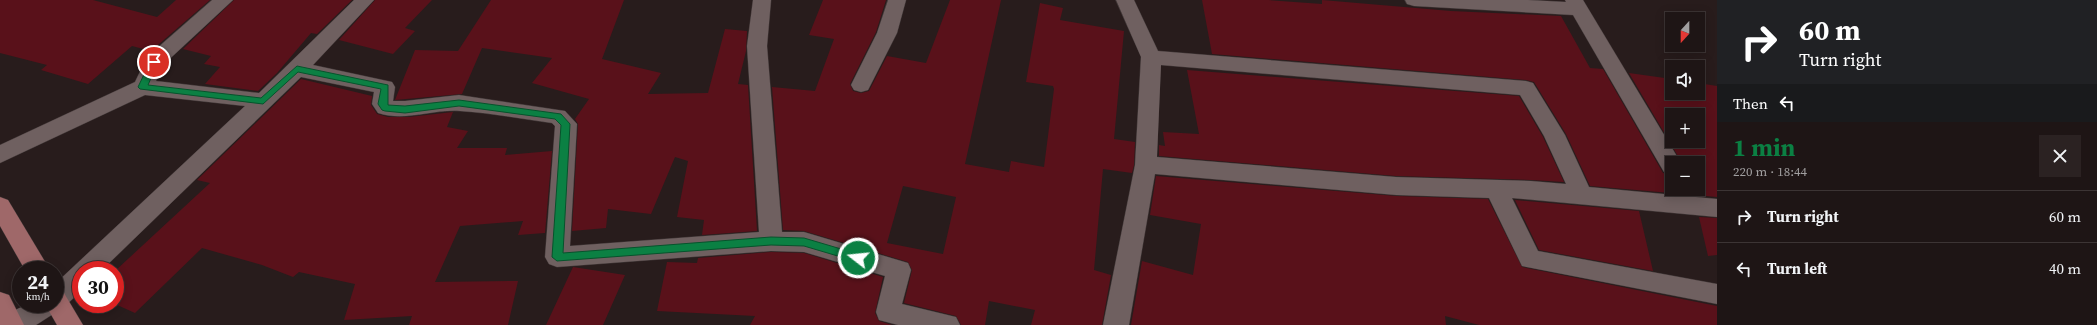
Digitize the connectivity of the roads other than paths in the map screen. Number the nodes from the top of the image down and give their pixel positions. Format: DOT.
graph roads {
  1 [pos="224,0"];
  2 [pos="365,0"];
  3 [pos="762,0"];
  4 [pos="897,0"];
  5 [pos="1125,0"];
  6 [pos="1414,0"];
  7 [pos="1576,5"];
  8 [pos="1151,57"];
  9 [pos="297,68"];
  10 [pos="861,85"];
  11 [pos="143,87"];
  12 [pos="263,101"];
  13 [pos="0,155"];
  14 [pos="1666,156"];
  15 [pos="1146,165"];
  16 [pos="1496,189"];
  17 [pos="1582,195"];
  18 [pos="1690,197"];
  19 [pos="0,206"];
  20 [pos="1717,208"];
  21 [pos="771,241"];
  22 [pos="33,261"];
  23 [pos="95,261"];
  24 [pos="72,284"];
  25 [pos="64,291"];
  26 [pos="1717,294"];
  27 [pos="0,303"];
  28 [pos="34,313"];
  29 [pos="63,313"];
  30 [pos="11,325"];
  31 [pos="15,325"];
  32 [pos="70,325"];
  33 [pos="947,325"];
  34 [pos="1116,325"];
  1 -- 11 [label="street"];
  2 -- 9 [label="street"];
  3 -- 21 [label="street"];
  4 -- 10 [label="street"];
  5 -- 8 [label="street"];
  6 -- 7 [label="street"];
  7 -- 14 [label="street"];
  8 -- 15 [label="street"];
  8 -- 17 [label="street"];
  9 -- 12 [label="street"];
  9 -- 21 [label="street"];
  11 -- 12 [label="street"];
  11 -- 13 [label="street"];
  12 -- 23 [label="street"];
  15 -- 16 [label="street"];
  15 -- 34 [label="street"];
  16 -- 17 [label="street"];
  16 -- 26 [label="street"];
  17 -- 18 [label="street"];
  18 -- 20 [label="street"];
  19 -- 22 [label="main road"];
  21 -- 33 [label="street"];
  24 -- 25 [label="street"];
  27 -- 30 [label="main road"];
  28 -- 31 [label="street"];
  29 -- 32 [label="main road"];
}
